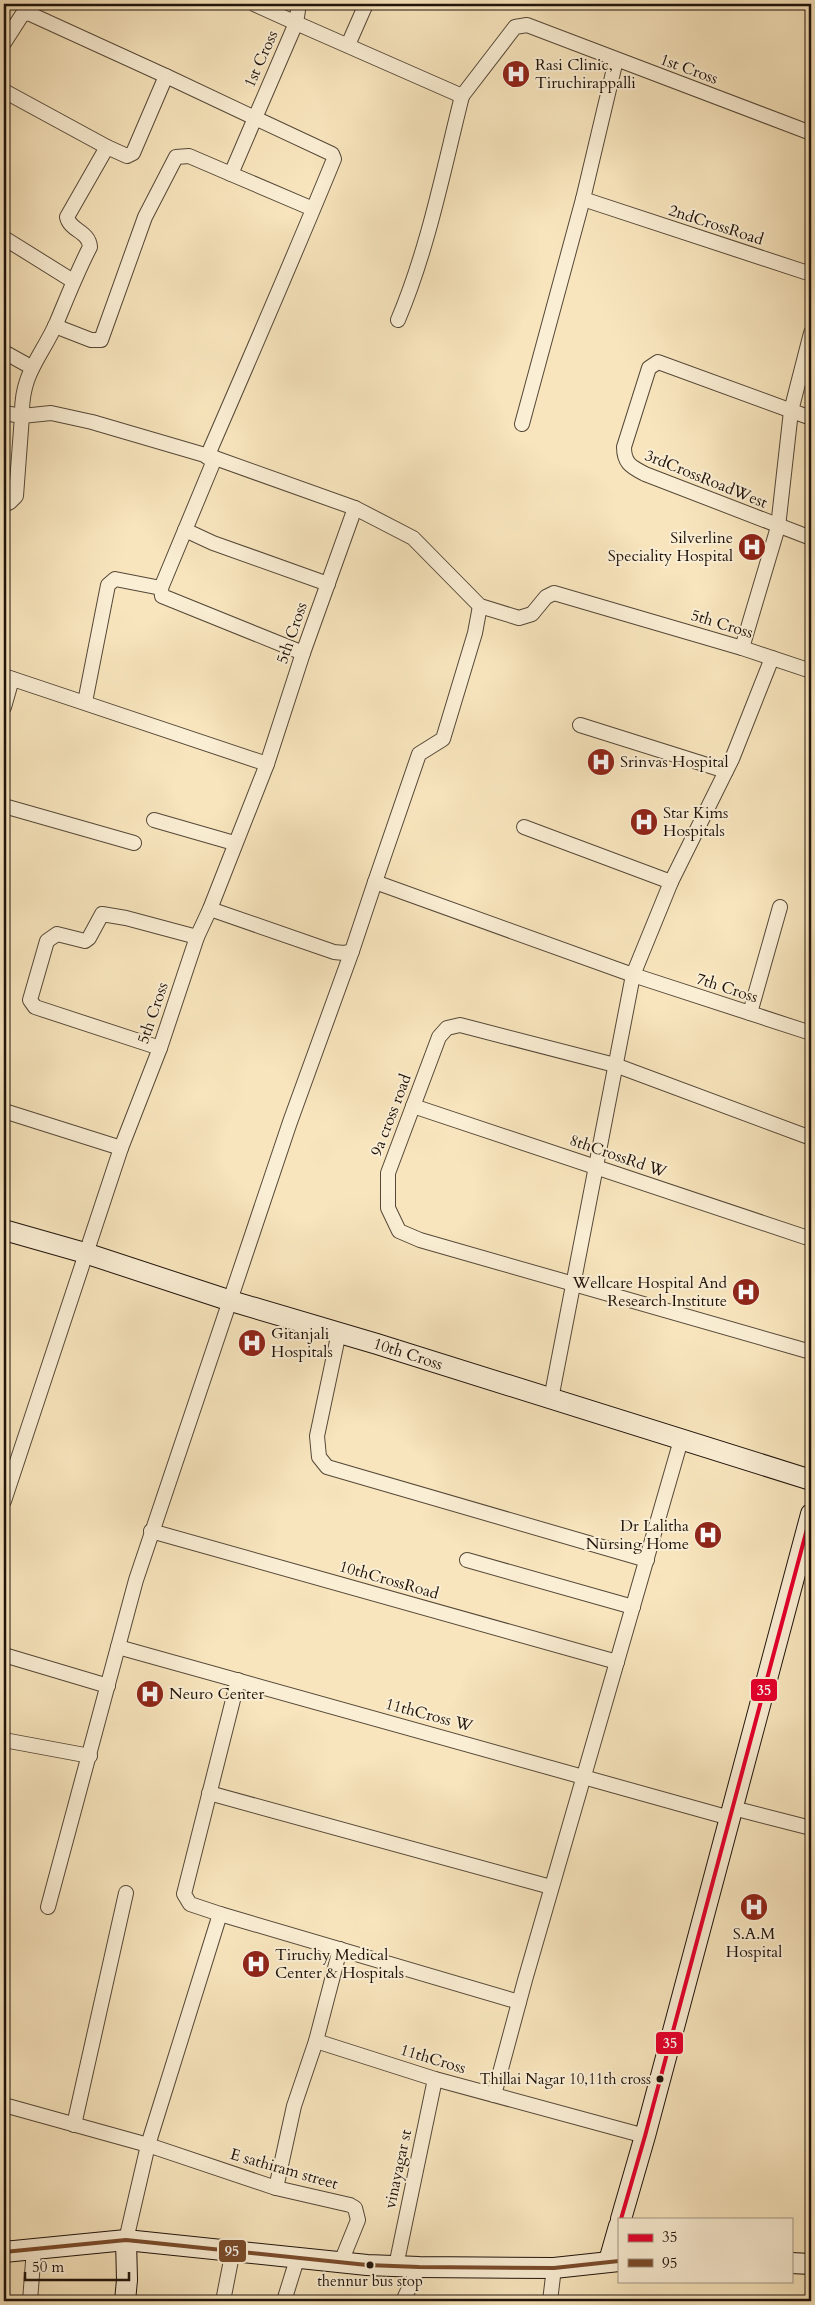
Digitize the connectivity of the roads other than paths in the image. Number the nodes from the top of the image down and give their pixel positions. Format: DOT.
graph roads {
  1 [pos="254,4"];
  2 [pos="299,4"];
  3 [pos="366,4"];
  4 [pos="296,23"];
  5 [pos="4,43"];
  6 [pos="348,45"];
  7 [pos="616,60"];
  8 [pos="166,76"];
  9 [pos="4,91"];
  10 [pos="462,96"];
  11 [pos="255,118"];
  12 [pos="811,133"];
  13 [pos="107,147"];
  14 [pos="231,174"];
  15 [pos="583,199"];
  16 [pos="313,209"];
  17 [pos="4,238"];
  18 [pos="811,274"];
  19 [pos="73,281"];
  20 [pos="398,320"];
  21 [pos="55,326"];
  22 [pos="811,333"];
  23 [pos="4,352"];
  24 [pos="31,367"];
  25 [pos="791,411"];
  26 [pos="4,413"];
  27 [pos="22,416"];
  28 [pos="811,418"];
  29 [pos="522,424"];
  30 [pos="211,458"];
  31 [pos="4,504"];
  32 [pos="355,508"];
  33 [pos="778,527"];
  34 [pos="185,530"];
  35 [pos="811,538"];
  36 [pos="328,584"];
  37 [pos="161,588"];
  38 [pos="480,606"];
  39 [pos="742,648"];
  40 [pos="303,654"];
  41 [pos="772,658"];
  42 [pos="811,671"];
  43 [pos="8,677"];
  44 [pos="85,702"];
  45 [pos="4,707"];
  46 [pos="580,725"];
  47 [pos="266,764"];
  48 [pos="726,771"];
  49 [pos="4,806"];
  50 [pos="154,820"];
  51 [pos="524,827"];
  52 [pos="134,843"];
  53 [pos="234,843"];
  54 [pos="375,882"];
  55 [pos="671,882"];
  56 [pos="780,907"];
  57 [pos="210,909"];
  58 [pos="197,937"];
  59 [pos="352,950"];
  60 [pos="633,976"];
  61 [pos="750,1013"];
  62 [pos="811,1033"];
  63 [pos="160,1048"];
  64 [pos="615,1065"];
  65 [pos="413,1106"];
  66 [pos="4,1111"];
  67 [pos="811,1138"];
  68 [pos="121,1148"];
  69 [pos="596,1166"];
  70 [pos="4,1230"];
  71 [pos="811,1239"];
  72 [pos="85,1253"];
  73 [pos="574,1282"];
  74 [pos="231,1301"];
  75 [pos="339,1332"];
  76 [pos="811,1352"];
  77 [pos="552,1399"];
  78 [pos="682,1440"];
  79 [pos="8,1470"];
  80 [pos="811,1480"];
  81 [pos="4,1502"];
  82 [pos="811,1514"];
  83 [pos="151,1531"];
  84 [pos="467,1560"];
  85 [pos="647,1560"];
  86 [pos="633,1607"];
  87 [pos="118,1647"];
  88 [pos="4,1655"];
  89 [pos="617,1662"];
  90 [pos="238,1680"];
  91 [pos="108,1686"];
  92 [pos="4,1740"];
  93 [pos="90,1756"];
  94 [pos="584,1776"];
  95 [pos="210,1793"];
  96 [pos="731,1813"];
  97 [pos="811,1828"];
  98 [pos="552,1887"];
  99 [pos="126,1893"];
  100 [pos="48,1908"];
  101 [pos="220,1914"];
  102 [pos="340,1949"];
  103 [pos="519,2002"];
  104 [pos="316,2041"];
  105 [pos="435,2079"];
  106 [pos="494,2095"];
  107 [pos="4,2105"];
  108 [pos="74,2125"];
  109 [pos="645,2136"];
  110 [pos="148,2145"];
  111 [pos="276,2188"];
  112 [pos="621,2218"];
  113 [pos="618,2233"];
  114 [pos="126,2240"];
  115 [pos="34,2249"];
  116 [pos="233,2250"];
  117 [pos="4,2252"];
  118 [pos="298,2256"];
  119 [pos="614,2261"];
  120 [pos="341,2262"];
  121 [pos="792,2263"];
  122 [pos="811,2264"];
  123 [pos="396,2266"];
  124 [pos="419,2267"];
  125 [pos="554,2268"];
  126 [pos="30,2301"];
  127 [pos="125,2301"];
  128 [pos="223,2301"];
  129 [pos="284,2301"];
  130 [pos="403,2301"];
  131 [pos="550,2301"];
  1 -- 4 [label="street"];
  2 -- 4 [label="street"];
  3 -- 6 [label="street"];
  4 -- 6 [label="street, 1st Cross"];
  4 -- 11 [label="street, 1st Cross"];
  5 -- 8 [label="street"];
  6 -- 10 [label="street, 1st Cross"];
  7 -- 10 [label="street, 1st Cross"];
  7 -- 12 [label="street, 1st Cross"];
  7 -- 15 [label="street"];
  8 -- 11 [label="street"];
  8 -- 13 [label="street"];
  9 -- 13 [label="street"];
  10 -- 20 [label="street"];
  11 -- 14 [label="street, 1st Cross"];
  11 -- 16 [label="street"];
  13 -- 19 [label="street"];
  14 -- 16 [label="street"];
  14 -- 21 [label="street"];
  15 -- 18 [label="street, 2ndCrossRoad"];
  15 -- 29 [label="street"];
  16 -- 30 [label="street"];
  17 -- 19 [label="street"];
  19 -- 21 [label="street"];
  21 -- 24 [label="street"];
  22 -- 25 [label="street"];
  23 -- 24 [label="street"];
  24 -- 27 [label="street"];
  25 -- 28 [label="street, 3rdCrossRoadWest"];
  25 -- 33 [label="street"];
  25 -- 33 [label="street, 3rdCrossRoadWest"];
  26 -- 27 [label="street"];
  27 -- 30 [label="street"];
  27 -- 31 [label="street"];
  30 -- 32 [label="street"];
  30 -- 34 [label="street"];
  32 -- 36 [label="street, 5th Cross"];
  32 -- 38 [label="street, 5th Cross"];
  33 -- 35 [label="street"];
  33 -- 39 [label="street"];
  34 -- 36 [label="street"];
  34 -- 37 [label="street"];
  36 -- 40 [label="street, 5th Cross"];
  37 -- 40 [label="street"];
  37 -- 44 [label="street"];
  38 -- 39 [label="street, 5th Cross"];
  38 -- 54 [label="street"];
  39 -- 41 [label="street, 5th Cross"];
  40 -- 47 [label="street, 5th Cross"];
  41 -- 42 [label="street, 5th Cross"];
  41 -- 48 [label="street"];
  43 -- 44 [label="street"];
  43 -- 45 [label="street"];
  44 -- 47 [label="street"];
  46 -- 48 [label="street"];
  47 -- 53 [label="street, 5th Cross"];
  48 -- 55 [label="street"];
  49 -- 52 [label="street"];
  50 -- 53 [label="street"];
  51 -- 55 [label="street"];
  53 -- 57 [label="street, 5th Cross"];
  54 -- 59 [label="street"];
  54 -- 60 [label="street, 7th Cross"];
  55 -- 60 [label="street"];
  56 -- 61 [label="street"];
  57 -- 58 [label="street, 5th Cross"];
  57 -- 59 [label="street"];
  58 -- 63 [label="street, 5th Cross"];
  58 -- 63 [label="street"];
  59 -- 74 [label="street"];
  60 -- 61 [label="street, 7th Cross"];
  60 -- 64 [label="street"];
  61 -- 62 [label="street, 7th Cross"];
  63 -- 68 [label="street, 5th Cross"];
  64 -- 65 [label="street, 9a cross road"];
  64 -- 67 [label="street, 9a cross road"];
  64 -- 69 [label="street"];
  65 -- 69 [label="street, 8thCrossRd W"];
  65 -- 73 [label="street, 9a cross road"];
  66 -- 68 [label="street"];
  68 -- 72 [label="street, 5th Cross"];
  69 -- 71 [label="street, 8thCrossRd W"];
  69 -- 73 [label="street"];
  70 -- 72 [label="street, 10th Cross"];
  72 -- 74 [label="street, 10th Cross"];
  72 -- 79 [label="street, 5th Cross"];
  73 -- 76 [label="street, 9a cross road"];
  73 -- 77 [label="street"];
  74 -- 75 [label="street, 10th Cross"];
  74 -- 83 [label="street"];
  75 -- 77 [label="street, 10th Cross"];
  75 -- 85 [label="street"];
  77 -- 78 [label="street, 10th Cross"];
  78 -- 80 [label="street, 10th Cross"];
  78 -- 85 [label="street"];
  79 -- 81 [label="street, 5th Cross"];
  82 -- 96 [label="street"];
  83 -- 87 [label="street"];
  83 -- 89 [label="street, 10thCrossRoad"];
  84 -- 86 [label="street"];
  85 -- 86 [label="street"];
  86 -- 89 [label="street"];
  87 -- 90 [label="street, 11thCross W"];
  87 -- 91 [label="street"];
  88 -- 91 [label="street"];
  89 -- 94 [label="street"];
  90 -- 94 [label="street, 11thCross W"];
  90 -- 95 [label="street"];
  91 -- 93 [label="street"];
  92 -- 93 [label="street"];
  93 -- 100 [label="street"];
  94 -- 96 [label="street, 11thCross W"];
  94 -- 98 [label="street"];
  95 -- 98 [label="street"];
  95 -- 101 [label="street"];
  96 -- 97 [label="street, 11thCross W"];
  96 -- 109 [label="street"];
  98 -- 103 [label="street"];
  99 -- 108 [label="street"];
  101 -- 102 [label="street"];
  101 -- 110 [label="street"];
  102 -- 103 [label="street"];
  102 -- 104 [label="street"];
  103 -- 106 [label="street"];
  104 -- 105 [label="street, 11thCross"];
  104 -- 111 [label="street"];
  105 -- 106 [label="street, 11thCross"];
  105 -- 123 [label="street, vinayagar st"];
  106 -- 109 [label="street, 11thCross"];
  107 -- 108 [label="street, E sathiram street"];
  108 -- 110 [label="street, E sathiram street"];
  109 -- 112 [label="street"];
  110 -- 111 [label="street, E sathiram street"];
  110 -- 114 [label="street"];
  111 -- 120 [label="street, E sathiram street"];
  113 -- 119 [label="street"];
  114 -- 115 [label="street"];
  114 -- 116 [label="street"];
  114 -- 127 [label="street"];
  115 -- 117 [label="street"];
  115 -- 126 [label="street"];
  116 -- 118 [label="street"];
  116 -- 128 [label="street"];
  118 -- 120 [label="street"];
  118 -- 129 [label="street"];
  119 -- 125 [label="street"];
  120 -- 123 [label="street"];
  121 -- 122 [label="street"];
  123 -- 124 [label="street"];
  124 -- 125 [label="street"];
  124 -- 130 [label="street"];
  125 -- 131 [label="street"];
}
